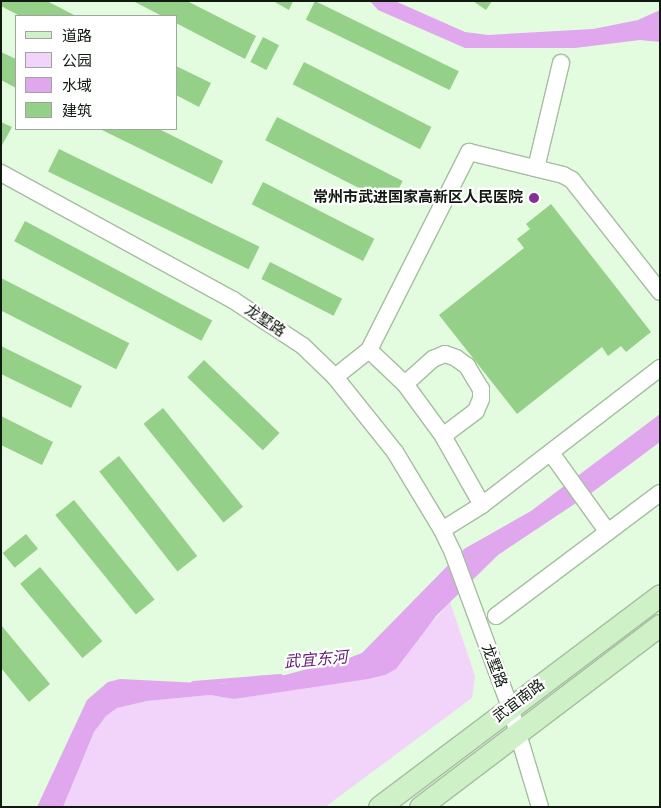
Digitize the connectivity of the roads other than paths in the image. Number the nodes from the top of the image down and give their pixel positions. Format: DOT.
graph roads {
  1 [pos="561,63"];
  2 [pos="536,168"];
  3 [pos="1,173"];
  4 [pos="660,292"];
  5 [pos="369,350"];
  6 [pos="660,368"];
  7 [pos="335,377"];
  8 [pos="404,384"];
  9 [pos="443,436"];
  10 [pos="551,453"];
  11 [pos="660,493"];
  12 [pos="482,505"];
  13 [pos="442,530"];
  14 [pos="607,531"];
  15 [pos="660,595"];
  16 [pos="496,616"];
  17 [pos="660,625"];
  18 [pos="510,707"];
  19 [pos="518,732"];
  20 [pos="379,807"];
  21 [pos="420,807"];
  22 [pos="540,807"];
  1 -- 2 [label="street"];
  2 -- 4 [label="street"];
  2 -- 5 [label="street"];
  3 -- 7 [label="street, 龙墅路"];
  5 -- 7 [label="street"];
  5 -- 8 [label="street"];
  6 -- 10 [label="street"];
  7 -- 13 [label="street, 龙墅路"];
  8 -- 9 [label="street"];
  8 -- 9 [label="street"];
  9 -- 12 [label="street"];
  10 -- 12 [label="street"];
  10 -- 14 [label="street"];
  11 -- 14 [label="street"];
  12 -- 13 [label="street"];
  13 -- 18 [label="street, 龙墅路"];
  14 -- 16 [label="street"];
  15 -- 18 [label="main road, 武宜南路"];
  17 -- 19 [label="main road, 武宜南路"];
  18 -- 19 [label="street, 龙墅路"];
  18 -- 20 [label="main road, 武宜南路"];
  19 -- 21 [label="main road, 武宜南路"];
  19 -- 22 [label="street, 龙墅路"];
}
